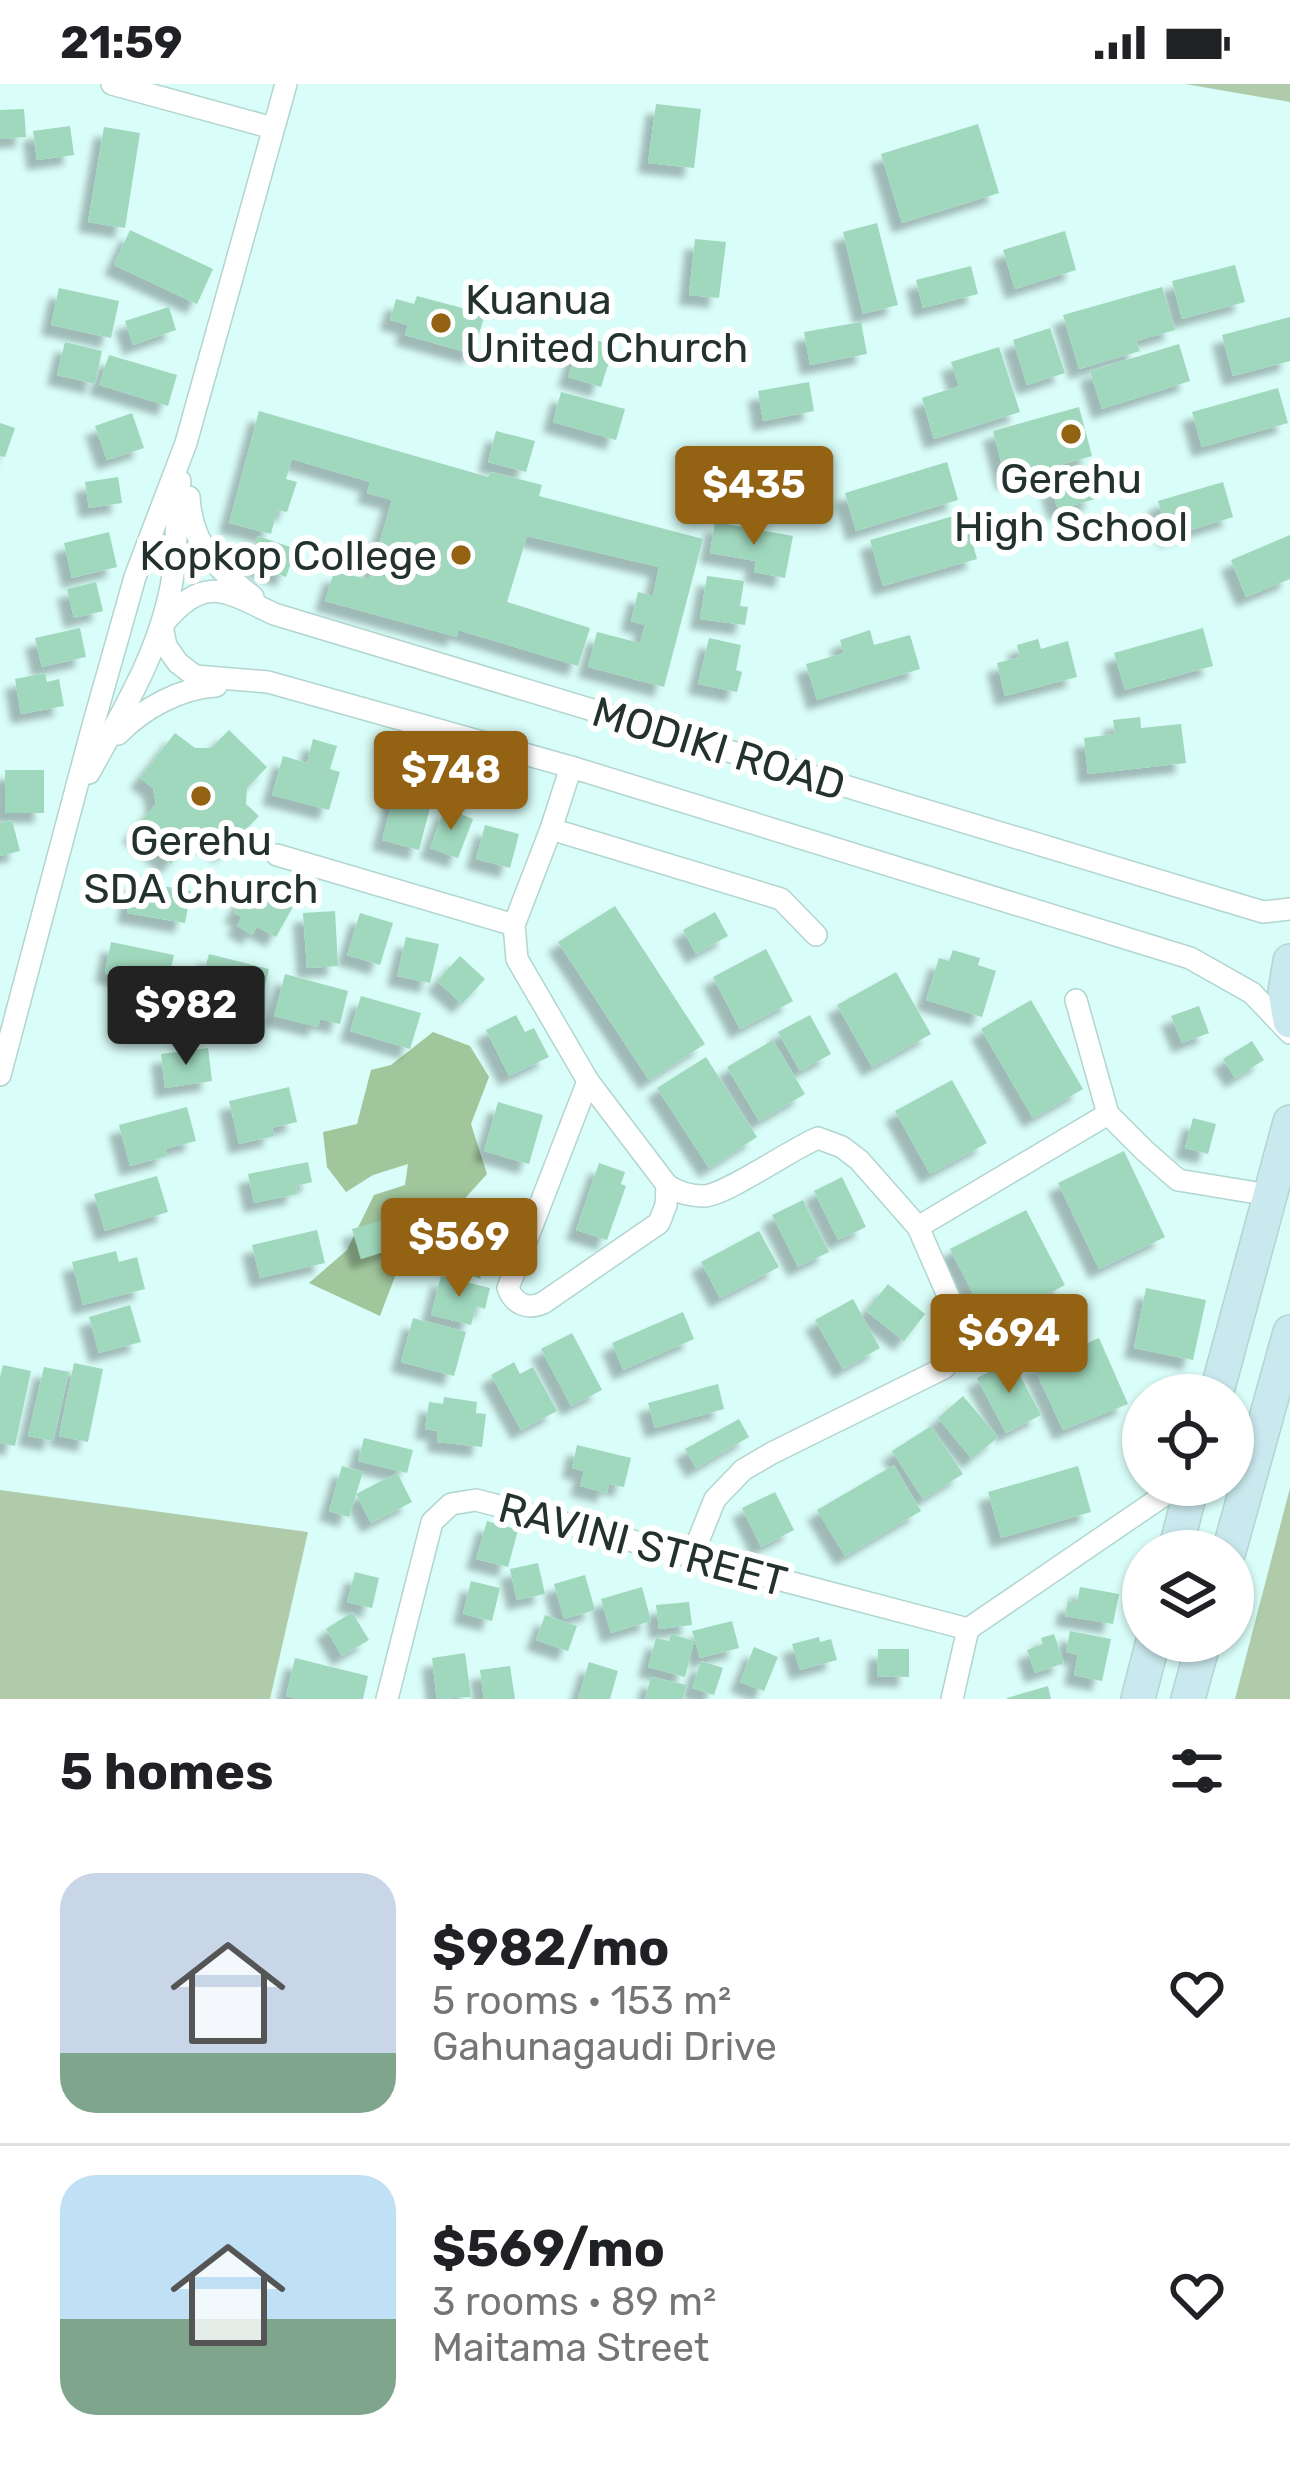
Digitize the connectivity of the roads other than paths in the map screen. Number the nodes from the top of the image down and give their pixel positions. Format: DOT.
graph roads {
  1 [pos="112,84"];
  2 [pos="286,84"];
  3 [pos="273,128"];
  4 [pos="186,443"];
  5 [pos="274,614"];
  6 [pos="162,626"];
  7 [pos="268,682"];
  8 [pos="571,766"];
  9 [pos="74,799"];
  10 [pos="551,829"];
  11 [pos="277,856"];
  12 [pos="1290,909"];
  13 [pos="514,925"];
  14 [pos="816,935"];
  15 [pos="1290,961"];
  16 [pos="1076,1000"];
  17 [pos="1290,1021"];
  18 [pos="1290,1033"];
  19 [pos="0,1075"];
  20 [pos="588,1081"];
  21 [pos="1108,1114"];
  22 [pos="1290,1122"];
  23 [pos="667,1185"];
  24 [pos="1269,1195"];
  25 [pos="918,1227"];
  26 [pos="1290,1332"];
  27 [pos="1222,1374"];
  28 [pos="1148,1506"];
  29 [pos="1235,1530"];
  30 [pos="692,1556"];
  31 [pos="968,1629"];
  32 [pos="1148,1662"];
  33 [pos="1198,1662"];
  34 [pos="387,1699"];
  35 [pos="952,1699"];
  36 [pos="1138,1699"];
  37 [pos="1188,1699"];
  1 -- 3 [label="street"];
  2 -- 3 [label="street"];
  3 -- 4 [label="street"];
  4 -- 5 [label="street"];
  4 -- 6 [label="street"];
  4 -- 9 [label="street"];
  5 -- 6 [label="street, MODIKI ROAD"];
  5 -- 12 [label="street, MODIKI ROAD"];
  6 -- 7 [label="street, MODIKI ROAD"];
  6 -- 9 [label="street"];
  7 -- 8 [label="street, MODIKI ROAD"];
  7 -- 9 [label="street"];
  8 -- 10 [label="street"];
  8 -- 18 [label="street, MODIKI ROAD"];
  9 -- 19 [label="street"];
  10 -- 13 [label="street"];
  10 -- 14 [label="street"];
  11 -- 13 [label="street"];
  13 -- 20 [label="street"];
  15 -- 17 [label="street"];
  16 -- 21 [label="street"];
  20 -- 23 [label="street"];
  20 -- 23 [label="street"];
  21 -- 24 [label="street"];
  21 -- 25 [label="street"];
  22 -- 24 [label="street"];
  23 -- 25 [label="street"];
  24 -- 27 [label="street"];
  25 -- 30 [label="street"];
  26 -- 29 [label="street"];
  28 -- 31 [label="street"];
  30 -- 31 [label="street, RAVINI STREET"];
  30 -- 34 [label="street, RAVINI STREET"];
  31 -- 35 [label="street"];
  32 -- 36 [label="street"];
  33 -- 37 [label="street"];
}
